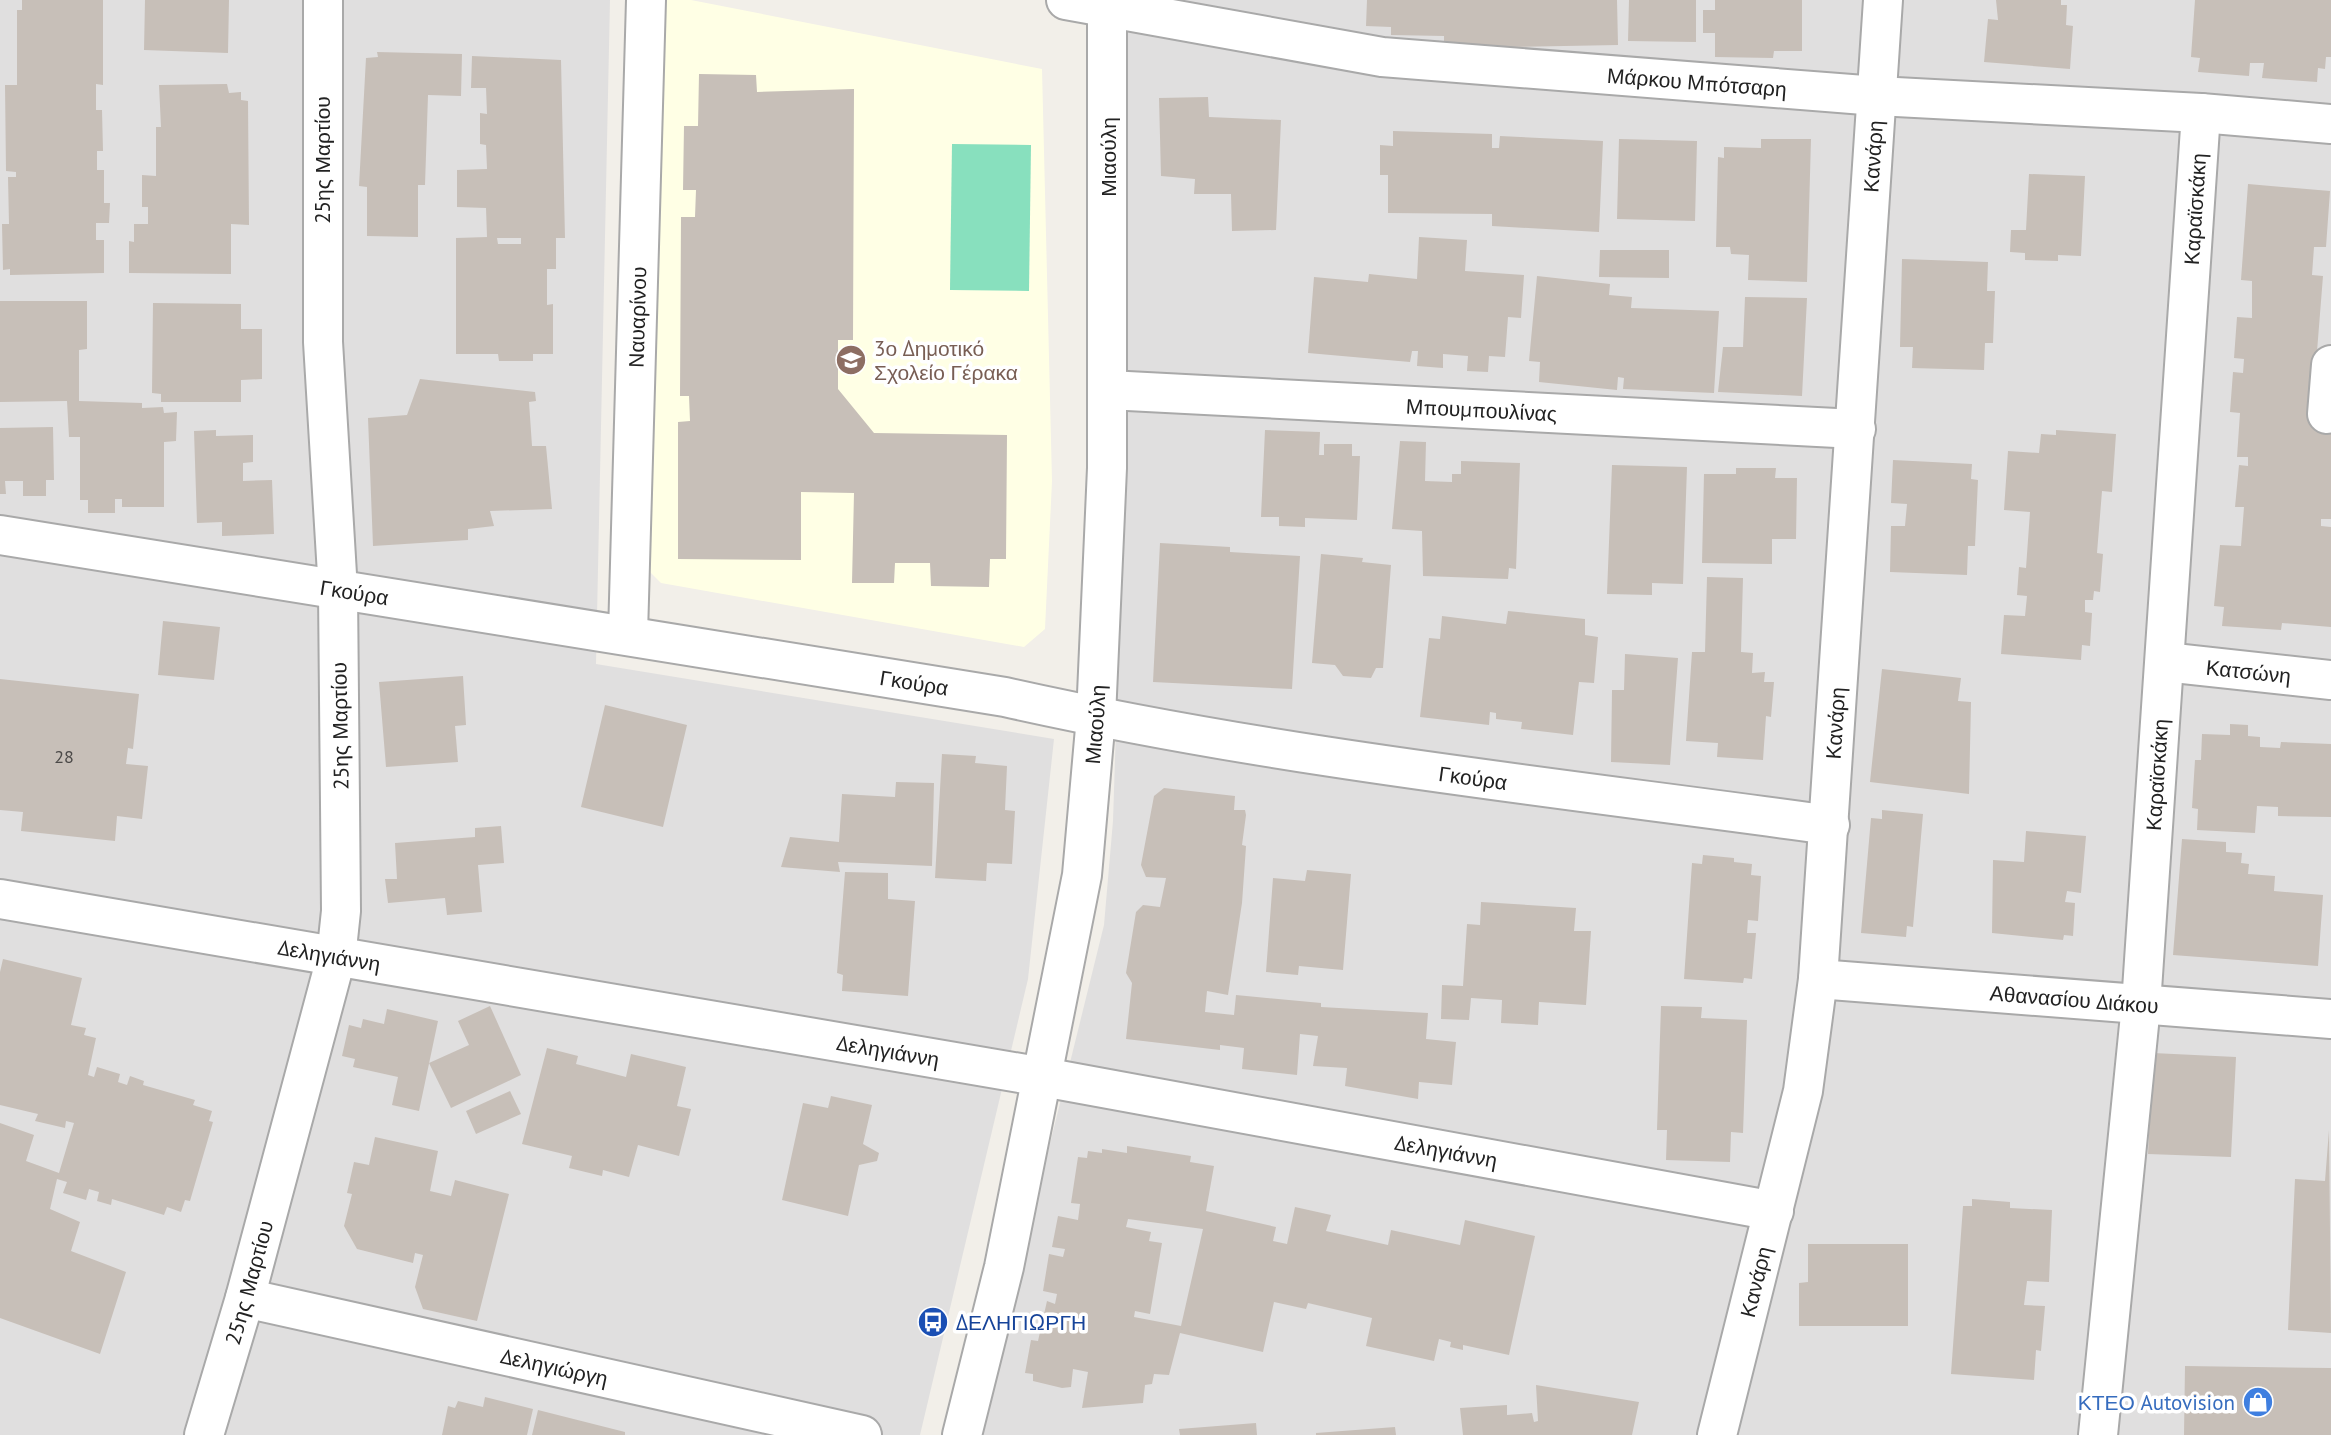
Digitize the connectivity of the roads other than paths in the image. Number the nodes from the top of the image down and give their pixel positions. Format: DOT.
graph roads {
  1 [pos="323,0"];
  2 [pos="646,0"];
  3 [pos="1066,0"];
  4 [pos="1884,0"];
  5 [pos="1107,4"];
  6 [pos="1877,96"];
  7 [pos="2202,113"];
  8 [pos="2331,124"];
  9 [pos="2331,365"];
  10 [pos="1108,390"];
  11 [pos="2327,414"];
  12 [pos="1856,429"];
  13 [pos="0,536"];
  14 [pos="338,591"];
  15 [pos="628,634"];
  16 [pos="2165,662"];
  17 [pos="2331,680"];
  18 [pos="1096,717"];
  19 [pos="1830,825"];
  20 [pos="0,899"];
  21 [pos="336,958"];
  22 [pos="1818,979"];
  23 [pos="2141,1005"];
  24 [pos="2331,1019"];
  25 [pos="1044,1077"];
  26 [pos="1774,1211"];
  27 [pos="245,1298"];
  28 [pos="204,1435"];
  29 [pos="862,1435"];
  30 [pos="962,1435"];
  31 [pos="1717,1435"];
  32 [pos="2098,1435"];
  1 -- 14 [label="street, 25ης Μαρτίου"];
  2 -- 15 [label="street, Ναυαρίνου"];
  3 -- 5 [label="street, Μάρκου Μπότσαρη"];
  4 -- 6 [label="street, Κανάρη"];
  5 -- 6 [label="street, Μάρκου Μπότσαρη"];
  5 -- 10 [label="street, Μιαούλη"];
  6 -- 7 [label="street, Μάρκου Μπότσαρη"];
  6 -- 12 [label="street, Κανάρη"];
  7 -- 8 [label="street, Μάρκου Μπότσαρη"];
  7 -- 16 [label="street, Καραϊσκάκη"];
  9 -- 11 [label="street"];
  10 -- 12 [label="street, Μπουμπουλίνας"];
  10 -- 18 [label="street, Μιαούλη"];
  12 -- 19 [label="street, Κανάρη"];
  13 -- 14 [label="street, Γκούρα"];
  14 -- 15 [label="street, Γκούρα"];
  14 -- 21 [label="street, 25ης Μαρτίου"];
  15 -- 18 [label="street, Γκούρα"];
  16 -- 17 [label="street, Κατσώνη"];
  16 -- 23 [label="street, Καραϊσκάκη"];
  18 -- 19 [label="street, Γκούρα"];
  18 -- 25 [label="street, Μιαούλη"];
  19 -- 22 [label="street, Κανάρη"];
  20 -- 21 [label="street, Δεληγιάννη"];
  21 -- 25 [label="street, Δεληγιάννη"];
  21 -- 27 [label="street, 25ης Μαρτίου"];
  22 -- 23 [label="street, Αθανασίου Διάκου"];
  22 -- 26 [label="street, Κανάρη"];
  23 -- 24 [label="street, Αθανασίου Διάκου"];
  23 -- 32 [label="street, Καραϊσκάκη"];
  25 -- 26 [label="street, Δεληγιάννη"];
  25 -- 30 [label="street, Μιαούλη"];
  26 -- 31 [label="street, Κανάρη"];
  27 -- 28 [label="street, 25ης Μαρτίου"];
  27 -- 29 [label="street, Δεληγιώργη"];
}
